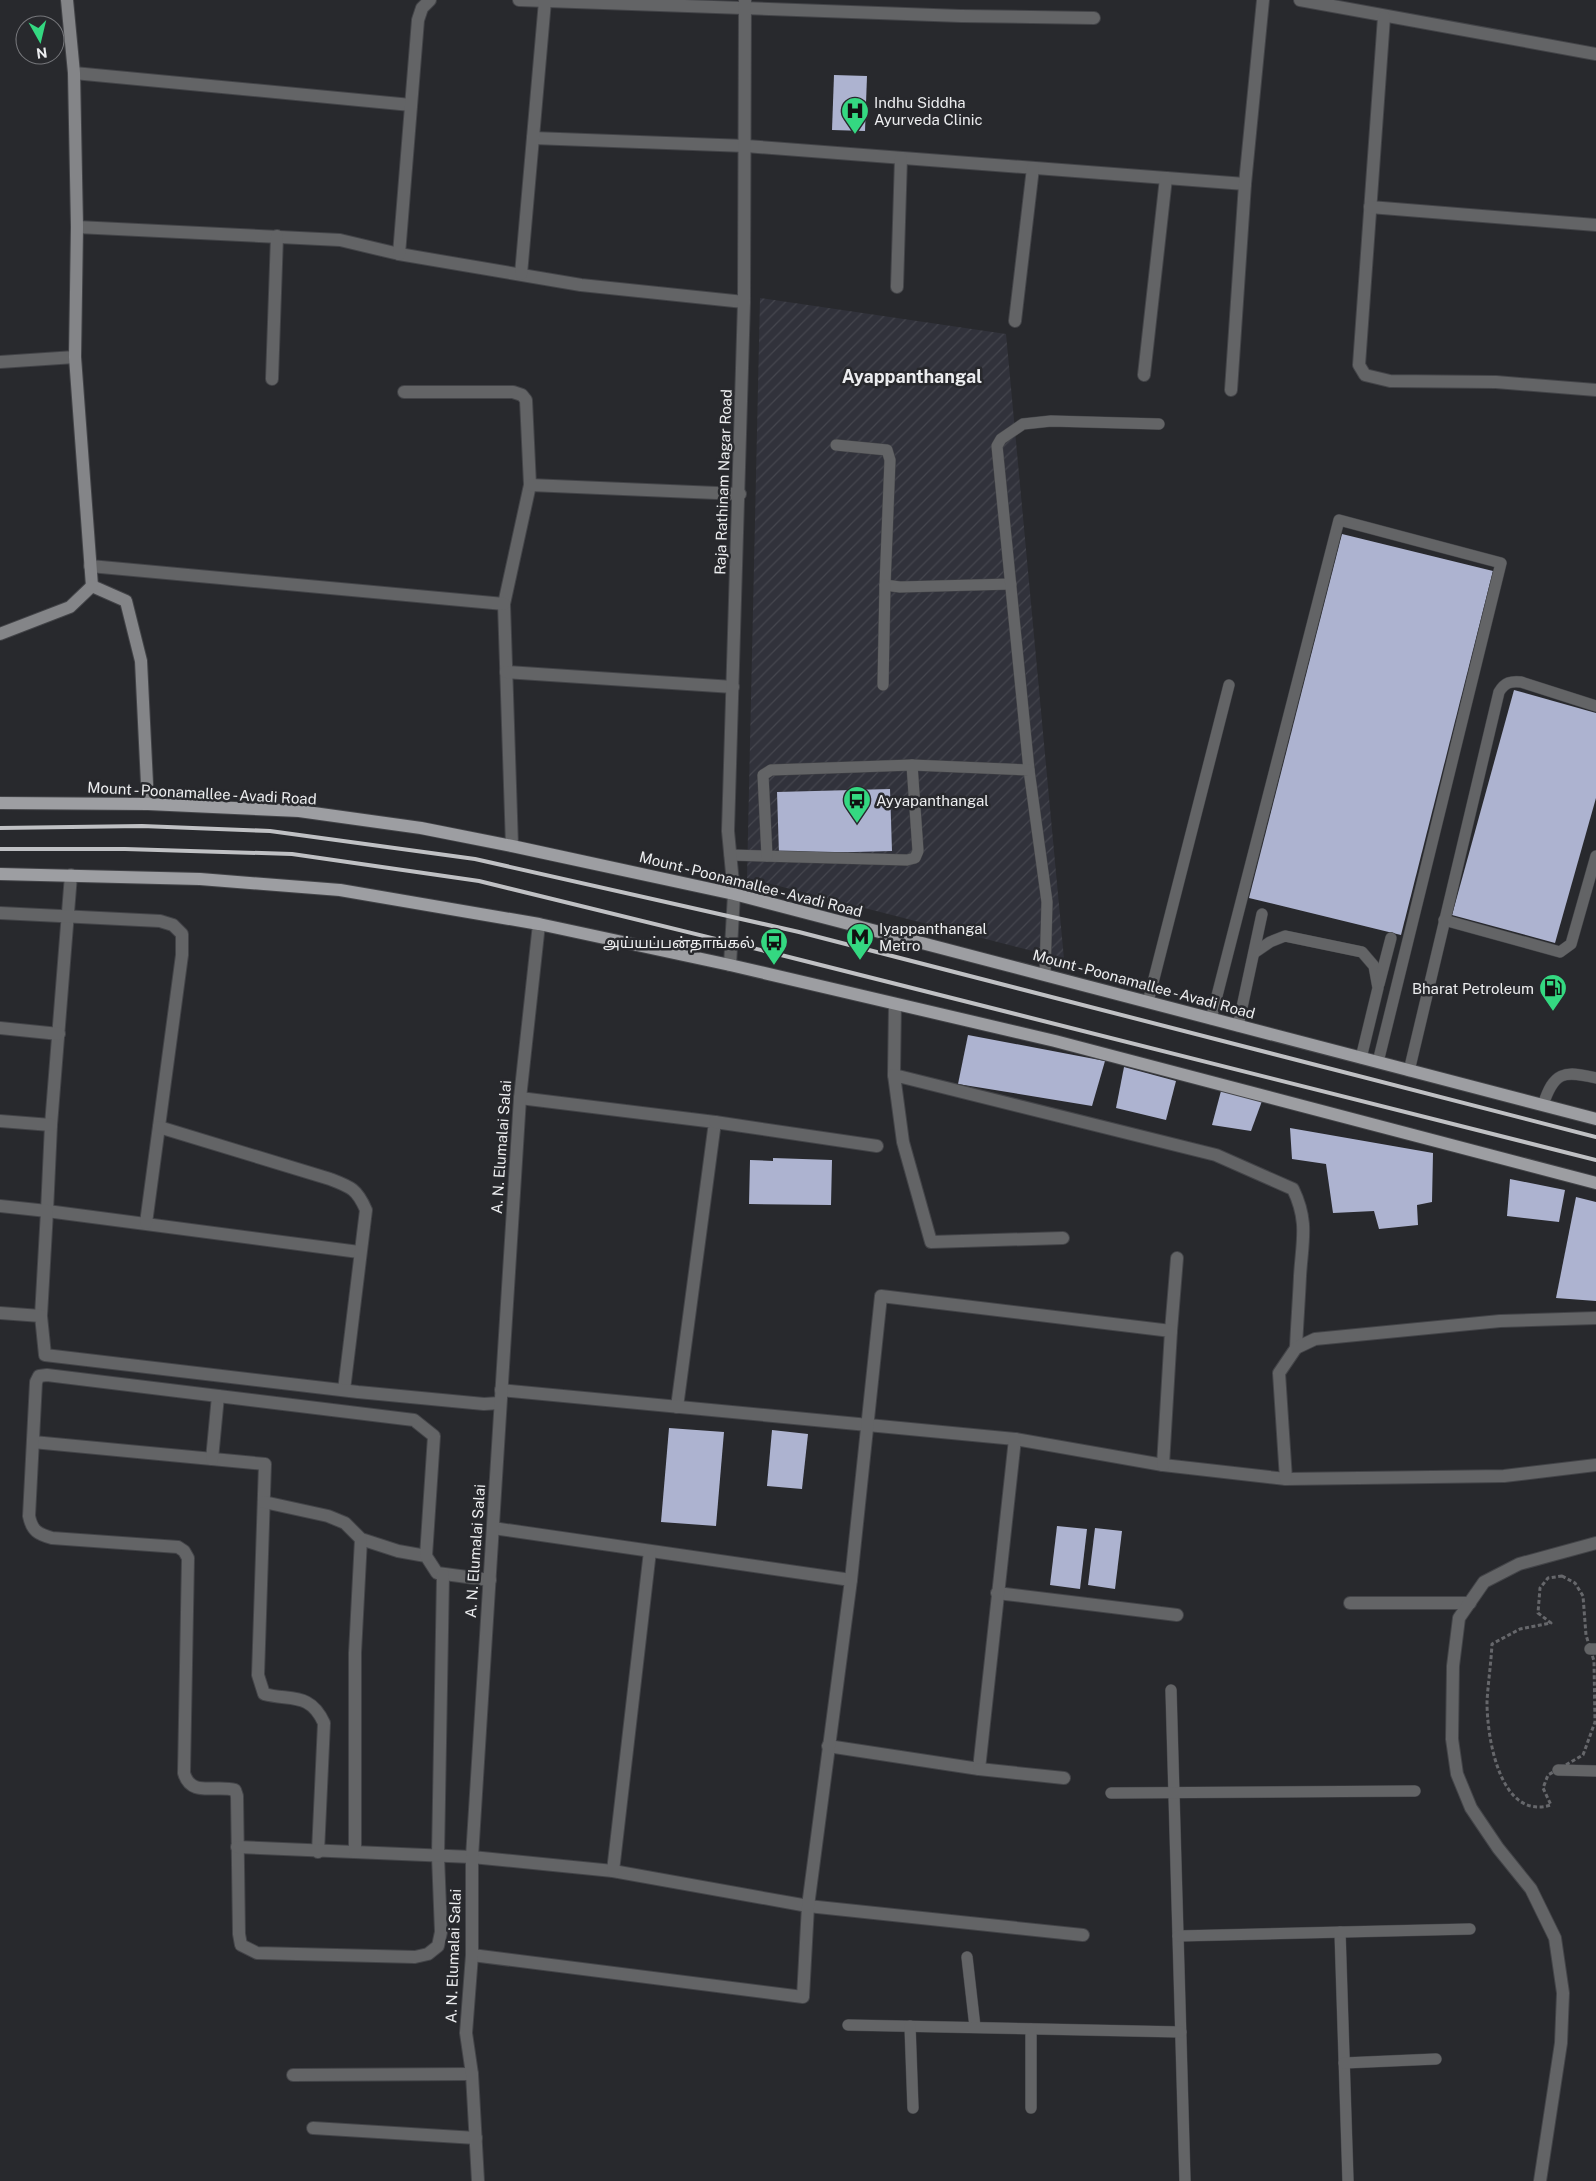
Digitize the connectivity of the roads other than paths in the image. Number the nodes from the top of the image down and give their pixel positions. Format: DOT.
graph roads {
  1 [pos="67,0"];
  2 [pos="430,0"];
  3 [pos="520,0"];
  4 [pos="1263,0"];
  5 [pos="1300,0"];
  6 [pos="545,1"];
  7 [pos="745,5"];
  8 [pos="1384,17"];
  9 [pos="1094,18"];
  10 [pos="1596,54"];
  11 [pos="74,72"];
  12 [pos="411,105"];
  13 [pos="534,138"];
  14 [pos="746,146"];
  15 [pos="901,158"];
  16 [pos="1033,168"];
  17 [pos="1166,178"];
  18 [pos="1245,184"];
  19 [pos="1370,207"];
  20 [pos="1596,225"];
  21 [pos="77,227"];
  22 [pos="277,236"];
  23 [pos="399,254"];
  24 [pos="521,274"];
  25 [pos="897,287"];
  26 [pos="744,302"];
  27 [pos="1015,321"];
  28 [pos="75,357"];
  29 [pos="0,362"];
  30 [pos="1144,375"];
  31 [pos="272,379"];
  32 [pos="1231,390"];
  33 [pos="1596,390"];
  34 [pos="404,392"];
  35 [pos="1158,424"];
  36 [pos="836,445"];
  37 [pos="530,485"];
  38 [pos="740,494"];
  39 [pos="90,566"];
  40 [pos="1010,584"];
  41 [pos="885,585"];
  42 [pos="92,586"];
  43 [pos="504,604"];
  44 [pos="0,634"];
  45 [pos="506,672"];
  46 [pos="882,685"];
  47 [pos="1229,685"];
  48 [pos="733,687"];
  49 [pos="1596,706"];
  50 [pos="912,765"];
  51 [pos="1029,770"];
  52 [pos="0,803"];
  53 [pos="148,804"];
  54 [pos="512,846"];
  55 [pos="730,855"];
  56 [pos="767,856"];
  57 [pos="1596,856"];
  58 [pos="0,874"];
  59 [pos="71,875"];
  60 [pos="734,894"];
  61 [pos="0,912"];
  62 [pos="1262,914"];
  63 [pos="67,916"];
  64 [pos="1444,920"];
  65 [pos="539,924"];
  66 [pos="1391,938"];
  67 [pos="1254,952"];
  68 [pos="730,965"];
  69 [pos="1045,975"];
  70 [pos="1378,988"];
  71 [pos="1148,1002"];
  72 [pos="895,1004"];
  73 [pos="1211,1018"];
  74 [pos="1238,1026"];
  75 [pos="0,1028"];
  76 [pos="59,1034"];
  77 [pos="1361,1058"];
  78 [pos="1378,1062"];
  79 [pos="1409,1071"];
  80 [pos="894,1075"];
  81 [pos="1596,1078"];
  82 [pos="520,1098"];
  83 [pos="1543,1105"];
  84 [pos="1596,1119"];
  85 [pos="0,1121"];
  86 [pos="715,1122"];
  87 [pos="52,1125"];
  88 [pos="159,1127"];
  89 [pos="877,1146"];
  90 [pos="1596,1183"];
  91 [pos="0,1206"];
  92 [pos="47,1211"];
  93 [pos="146,1223"];
  94 [pos="1063,1238"];
  95 [pos="359,1252"];
  96 [pos="1177,1258"];
  97 [pos="0,1313"];
  98 [pos="41,1316"];
  99 [pos="1596,1318"];
  100 [pos="1172,1331"];
  101 [pos="1296,1348"];
  102 [pos="344,1390"];
  103 [pos="218,1396"];
  104 [pos="501,1396"];
  105 [pos="677,1407"];
  106 [pos="866,1425"];
  107 [pos="1015,1439"];
  108 [pos="33,1442"];
  109 [pos="212,1459"];
  110 [pos="1163,1465"];
  111 [pos="1596,1465"];
  112 [pos="1286,1479"];
  113 [pos="264,1502"];
  114 [pos="493,1528"];
  115 [pos="361,1539"];
  116 [pos="1596,1543"];
  117 [pos="650,1551"];
  118 [pos="426,1556"];
  119 [pos="443,1575"];
  120 [pos="490,1580"];
  121 [pos="851,1580"];
  122 [pos="997,1593"];
  123 [pos="1350,1603"];
  124 [pos="1470,1603"];
  125 [pos="1177,1614"];
  126 [pos="1171,1690"];
  127 [pos="828,1746"];
  128 [pos="979,1769"];
  129 [pos="1558,1770"];
  130 [pos="1596,1771"];
  131 [pos="1064,1778"];
  132 [pos="1415,1791"];
  133 [pos="1174,1792"];
  134 [pos="1111,1793"];
  135 [pos="236,1847"];
  136 [pos="318,1852"];
  137 [pos="354,1852"];
  138 [pos="438,1856"];
  139 [pos="472,1857"];
  140 [pos="613,1871"];
  141 [pos="808,1906"];
  142 [pos="1470,1929"];
  143 [pos="1340,1932"];
  144 [pos="1083,1935"];
  145 [pos="1178,1936"];
  146 [pos="472,1954"];
  147 [pos="967,1957"];
  148 [pos="848,2025"];
  149 [pos="910,2026"];
  150 [pos="975,2028"];
  151 [pos="1031,2029"];
  152 [pos="1181,2032"];
  153 [pos="1436,2058"];
  154 [pos="1344,2063"];
  155 [pos="472,2074"];
  156 [pos="293,2075"];
  157 [pos="913,2108"];
  158 [pos="1031,2108"];
  159 [pos="313,2128"];
  160 [pos="476,2138"];
  161 [pos="478,2181"];
  162 [pos="1185,2181"];
  163 [pos="1348,2181"];
  164 [pos="1540,2181"];
  1 -- 11 [label="street"];
  2 -- 12 [label="street"];
  3 -- 6 [label="street"];
  4 -- 18 [label="street"];
  5 -- 8 [label="street"];
  6 -- 7 [label="street"];
  6 -- 13 [label="street"];
  7 -- 9 [label="street"];
  7 -- 14 [label="street, Raja Rathinam Nagar Road"];
  8 -- 10 [label="street"];
  8 -- 19 [label="street"];
  11 -- 12 [label="street"];
  11 -- 21 [label="street"];
  12 -- 23 [label="street"];
  13 -- 14 [label="street"];
  13 -- 24 [label="street"];
  14 -- 15 [label="street"];
  14 -- 26 [label="street, Raja Rathinam Nagar Road"];
  15 -- 16 [label="street"];
  15 -- 25 [label="street"];
  16 -- 17 [label="street"];
  16 -- 27 [label="street"];
  17 -- 18 [label="street"];
  17 -- 30 [label="street"];
  18 -- 32 [label="street"];
  19 -- 20 [label="street"];
  19 -- 33 [label="street"];
  21 -- 22 [label="street"];
  21 -- 28 [label="street"];
  22 -- 23 [label="street"];
  22 -- 31 [label="street"];
  23 -- 24 [label="street"];
  24 -- 26 [label="street"];
  26 -- 38 [label="street, Raja Rathinam Nagar Road"];
  28 -- 29 [label="street"];
  28 -- 39 [label="street"];
  34 -- 37 [label="street"];
  35 -- 40 [label="lane"];
  36 -- 41 [label="lane"];
  37 -- 38 [label="street"];
  37 -- 43 [label="street"];
  38 -- 48 [label="street, Raja Rathinam Nagar Road"];
  39 -- 42 [label="street"];
  39 -- 43 [label="street"];
  40 -- 41 [label="lane"];
  40 -- 51 [label="lane"];
  41 -- 46 [label="lane"];
  42 -- 44 [label="street"];
  42 -- 53 [label="street"];
  43 -- 45 [label="street"];
  45 -- 48 [label="street"];
  45 -- 54 [label="street"];
  47 -- 71 [label="lane"];
  48 -- 55 [label="street, Raja Rathinam Nagar Road"];
  49 -- 64 [label="lane"];
  50 -- 51 [label="lane"];
  50 -- 56 [label="lane"];
  50 -- 56 [label="lane"];
  51 -- 69 [label="lane"];
  52 -- 53 [label="main road, Mount - Poonamallee - Avadi Road"];
  53 -- 54 [label="main road, Mount - Poonamallee - Avadi Road"];
  54 -- 60 [label="main road, Mount - Poonamallee - Avadi Road"];
  55 -- 56 [label="lane"];
  55 -- 60 [label="street, Raja Rathinam Nagar Road"];
  57 -- 64 [label="lane"];
  58 -- 59 [label="main road"];
  59 -- 63 [label="street"];
  59 -- 65 [label="main road"];
  60 -- 68 [label="street, Raja Rathinam Nagar Road"];
  60 -- 69 [label="main road, Mount - Poonamallee - Avadi Road"];
  61 -- 63 [label="street"];
  62 -- 67 [label="lane"];
  63 -- 76 [label="street"];
  63 -- 88 [label="street"];
  64 -- 79 [label="lane"];
  65 -- 68 [label="main road"];
  65 -- 82 [label="street, A. N. Elumalai Salai"];
  66 -- 70 [label="lane"];
  67 -- 70 [label="lane"];
  67 -- 74 [label="lane"];
  68 -- 72 [label="main road"];
  69 -- 71 [label="main road, Mount - Poonamallee - Avadi Road"];
  70 -- 77 [label="lane"];
  71 -- 73 [label="main road, Mount - Poonamallee - Avadi Road"];
  72 -- 80 [label="street"];
  72 -- 90 [label="main road"];
  73 -- 74 [label="main road, Mount - Poonamallee - Avadi Road"];
  73 -- 78 [label="lane"];
  74 -- 77 [label="main road, Mount - Poonamallee - Avadi Road"];
  75 -- 76 [label="street"];
  76 -- 87 [label="street"];
  77 -- 78 [label="main road, Mount - Poonamallee - Avadi Road"];
  78 -- 79 [label="main road, Mount - Poonamallee - Avadi Road"];
  79 -- 83 [label="main road, Mount - Poonamallee - Avadi Road"];
  80 -- 94 [label="street"];
  80 -- 101 [label="street"];
  81 -- 83 [label="lane"];
  82 -- 86 [label="street"];
  82 -- 104 [label="street, A. N. Elumalai Salai"];
  83 -- 84 [label="main road, Mount - Poonamallee - Avadi Road"];
  85 -- 87 [label="street"];
  86 -- 89 [label="street"];
  86 -- 105 [label="street"];
  87 -- 92 [label="street"];
  88 -- 93 [label="street"];
  88 -- 95 [label="street"];
  91 -- 92 [label="street"];
  92 -- 93 [label="street"];
  92 -- 98 [label="street"];
  93 -- 95 [label="street"];
  95 -- 102 [label="street"];
  96 -- 100 [label="street"];
  97 -- 98 [label="street"];
  98 -- 102 [label="street"];
  99 -- 101 [label="street"];
  100 -- 106 [label="street"];
  100 -- 110 [label="street"];
  101 -- 112 [label="street"];
  102 -- 104 [label="street"];
  103 -- 108 [label="street"];
  103 -- 109 [label="street"];
  103 -- 118 [label="street"];
  104 -- 105 [label="street"];
  104 -- 114 [label="street, A. N. Elumalai Salai"];
  105 -- 106 [label="street"];
  106 -- 107 [label="street"];
  106 -- 121 [label="street"];
  107 -- 110 [label="street"];
  107 -- 122 [label="street"];
  108 -- 109 [label="street"];
  108 -- 135 [label="street"];
  109 -- 113 [label="street"];
  110 -- 112 [label="street"];
  111 -- 112 [label="street"];
  113 -- 115 [label="street"];
  113 -- 136 [label="street"];
  114 -- 117 [label="street"];
  114 -- 120 [label="street, A. N. Elumalai Salai"];
  115 -- 118 [label="street"];
  115 -- 137 [label="street"];
  116 -- 124 [label="street"];
  117 -- 121 [label="street"];
  117 -- 140 [label="street"];
  118 -- 119 [label="street"];
  119 -- 120 [label="street"];
  119 -- 138 [label="street"];
  120 -- 139 [label="street, A. N. Elumalai Salai"];
  121 -- 127 [label="street"];
  122 -- 125 [label="street"];
  122 -- 128 [label="street"];
  123 -- 124 [label="street"];
  124 -- 164 [label="street"];
  126 -- 133 [label="lane"];
  127 -- 128 [label="street"];
  127 -- 141 [label="street"];
  128 -- 131 [label="street"];
  129 -- 130 [label="lane"];
  132 -- 133 [label="lane"];
  133 -- 134 [label="lane"];
  133 -- 145 [label="lane"];
  135 -- 136 [label="street"];
  135 -- 138 [label="street"];
  136 -- 137 [label="street"];
  137 -- 138 [label="street"];
  138 -- 139 [label="street"];
  139 -- 140 [label="street"];
  139 -- 146 [label="street, A. N. Elumalai Salai"];
  140 -- 141 [label="street"];
  141 -- 144 [label="street"];
  141 -- 146 [label="street"];
  142 -- 143 [label="lane"];
  143 -- 145 [label="lane"];
  143 -- 154 [label="lane"];
  145 -- 152 [label="lane"];
  146 -- 155 [label="street, A. N. Elumalai Salai"];
  147 -- 150 [label="lane"];
  148 -- 149 [label="lane"];
  149 -- 150 [label="lane"];
  149 -- 157 [label="lane"];
  150 -- 151 [label="lane"];
  151 -- 152 [label="lane"];
  151 -- 158 [label="lane"];
  152 -- 162 [label="lane"];
  153 -- 154 [label="lane"];
  154 -- 163 [label="lane"];
  155 -- 156 [label="street"];
  155 -- 160 [label="street, A. N. Elumalai Salai"];
  159 -- 160 [label="street"];
  160 -- 161 [label="street, A. N. Elumalai Salai"];
}
